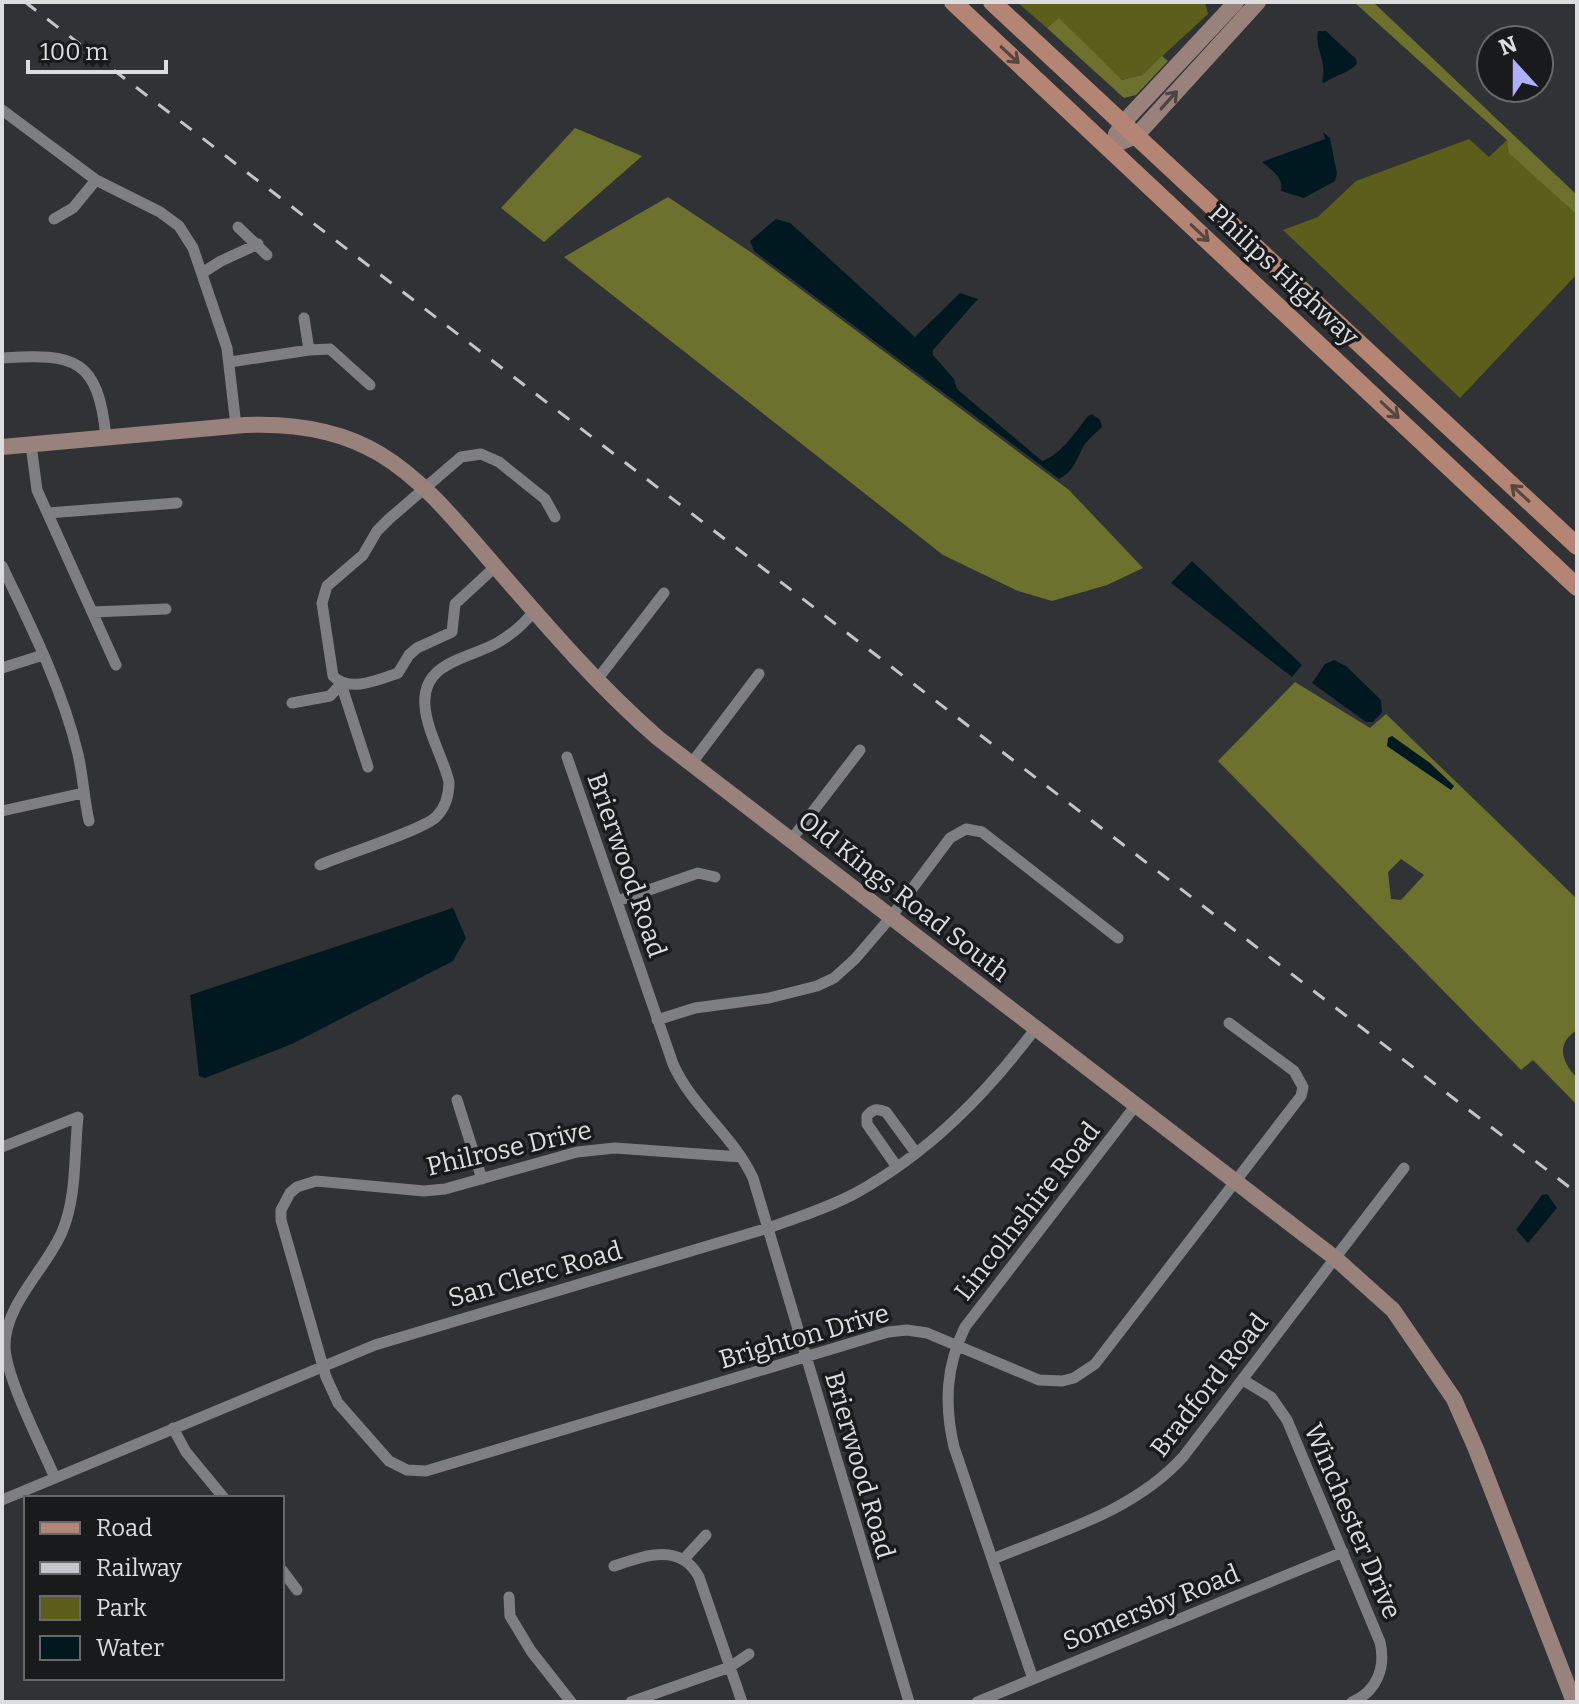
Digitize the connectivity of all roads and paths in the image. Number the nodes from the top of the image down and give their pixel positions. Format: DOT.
graph roads {
  1 [pos="953,2"];
  2 [pos="992,2"];
  3 [pos="1236,2"];
  4 [pos="1258,2"];
  5 [pos="2,110"];
  6 [pos="1129,130"];
  7 [pos="1109,147"];
  8 [pos="96,180"];
  9 [pos="54,219"];
  10 [pos="238,227"];
  11 [pos="258,244"];
  12 [pos="1256,248"];
  13 [pos="267,255"];
  14 [pos="1238,268"];
  15 [pos="202,273"];
  16 [pos="304,318"];
  17 [pos="309,350"];
  18 [pos="2,358"];
  19 [pos="230,362"];
  20 [pos="370,385"];
  21 [pos="236,426"];
  22 [pos="1453,431"];
  23 [pos="106,437"];
  24 [pos="1421,439"];
  25 [pos="31,445"];
  26 [pos="2,447"];
  27 [pos="424,488"];
  28 [pos="177,503"];
  29 [pos="48,513"];
  30 [pos="555,517"];
  31 [pos="1577,546"];
  32 [pos="2,566"];
  33 [pos="495,567"];
  34 [pos="1577,587"];
  35 [pos="664,593"];
  36 [pos="166,609"];
  37 [pos="534,611"];
  38 [pos="93,612"];
  39 [pos="43,655"];
  40 [pos="116,665"];
  41 [pos="2,668"];
  42 [pos="759,674"];
  43 [pos="596,681"];
  44 [pos="341,684"];
  45 [pos="292,703"];
  46 [pos="860,750"];
  47 [pos="567,757"];
  48 [pos="691,764"];
  49 [pos="368,767"];
  50 [pos="83,793"];
  51 [pos="2,811"];
  52 [pos="89,821"];
  53 [pos="791,840"];
  54 [pos="320,865"];
  55 [pos="715,877"];
  56 [pos="617,901"];
  57 [pos="891,917"];
  58 [pos="1118,938"];
  59 [pos="657,1020"];
  60 [pos="1229,1023"];
  61 [pos="1036,1028"];
  62 [pos="457,1100"];
  63 [pos="1136,1105"];
  64 [pos="2,1147"];
  65 [pos="916,1153"];
  66 [pos="741,1157"];
  67 [pos="897,1167"];
  68 [pos="1404,1168"];
  69 [pos="482,1179"];
  70 [pos="1235,1181"];
  71 [pos="290,1193"];
  72 [pos="768,1228"];
  73 [pos="1335,1258"];
  74 [pos="6,1318"];
  75 [pos="956,1345"];
  76 [pos="805,1355"];
  77 [pos="323,1364"];
  78 [pos="1243,1380"];
  79 [pos="173,1428"];
  80 [pos="55,1478"];
  81 [pos="222,1496"];
  82 [pos="2,1500"];
  83 [pos="706,1535"];
  84 [pos="1343,1552"];
  85 [pos="684,1559"];
  86 [pos="993,1559"];
  87 [pos="614,1566"];
  88 [pos="284,1573"];
  89 [pos="297,1590"];
  90 [pos="509,1597"];
  91 [pos="749,1654"];
  92 [pos="730,1667"];
  93 [pos="1033,1679"];
  94 [pos="571,1702"];
  95 [pos="631,1702"];
  96 [pos="742,1702"];
  97 [pos="909,1702"];
  98 [pos="977,1702"];
  99 [pos="1352,1702"];
  100 [pos="1574,1702"];
  1 -- 7 [label="main road, Philips Highway, one-way"];
  2 -- 6 [label="main road, Philips Highway"];
  3 -- 6 [label="street"];
  6 -- 4 [label="street, one-way"];
  5 -- 8 [label="street"];
  6 -- 7 [label="street"];
  6 -- 12 [label="main road, Philips Highway"];
  7 -- 14 [label="main road, Philips Highway, one-way"];
  8 -- 9 [label="street"];
  8 -- 15 [label="street"];
  10 -- 11 [label="street"];
  11 -- 13 [label="street"];
  11 -- 15 [label="street"];
  12 -- 14 [label="main road"];
  12 -- 22 [label="main road, Philips Highway"];
  14 -- 24 [label="main road, Philips Highway, one-way"];
  15 -- 19 [label="street"];
  16 -- 17 [label="street"];
  17 -- 19 [label="street"];
  17 -- 20 [label="street"];
  18 -- 23 [label="street"];
  19 -- 21 [label="street"];
  21 -- 23 [label="street, Old Kings Road South"];
  21 -- 27 [label="street, Old Kings Road South"];
  22 -- 24 [label="main road"];
  31 -- 22 [label="main road, Philips Highway, one-way"];
  23 -- 25 [label="street, Old Kings Road South"];
  24 -- 34 [label="main road, Philips Highway"];
  25 -- 26 [label="street, Old Kings Road South"];
  25 -- 29 [label="street"];
  27 -- 30 [label="street"];
  27 -- 33 [label="street, Old Kings Road South"];
  27 -- 44 [label="street"];
  28 -- 29 [label="street"];
  29 -- 38 [label="street"];
  32 -- 39 [label="street"];
  33 -- 37 [label="street, Old Kings Road South"];
  33 -- 44 [label="street"];
  35 -- 43 [label="street"];
  36 -- 38 [label="street"];
  37 -- 43 [label="street, Old Kings Road South"];
  37 -- 54 [label="street"];
  38 -- 40 [label="street"];
  39 -- 41 [label="street"];
  39 -- 50 [label="street"];
  42 -- 48 [label="street"];
  43 -- 48 [label="street, Old Kings Road South"];
  44 -- 45 [label="street"];
  44 -- 49 [label="street"];
  46 -- 53 [label="street"];
  47 -- 56 [label="street, Brierwood Road"];
  48 -- 53 [label="street, Old Kings Road South"];
  50 -- 51 [label="street"];
  50 -- 52 [label="street"];
  53 -- 57 [label="street, Old Kings Road South"];
  55 -- 56 [label="street"];
  56 -- 59 [label="street, Brierwood Road"];
  57 -- 58 [label="street"];
  57 -- 59 [label="street"];
  57 -- 61 [label="street, Old Kings Road South"];
  59 -- 66 [label="street, Brierwood Road"];
  60 -- 70 [label="street, Brighton Drive"];
  61 -- 63 [label="street, Old Kings Road South"];
  61 -- 65 [label="street, San Clerc Road"];
  62 -- 69 [label="street"];
  63 -- 70 [label="street, Old Kings Road South"];
  63 -- 75 [label="street, Lincolnshire Road"];
  64 -- 74 [label="street"];
  65 -- 67 [label="street, San Clerc Road"];
  65 -- 67 [label="street"];
  66 -- 69 [label="street, Philrose Drive"];
  66 -- 72 [label="street, Brierwood Road"];
  67 -- 72 [label="street, San Clerc Road"];
  68 -- 73 [label="street, Bradford Road"];
  69 -- 71 [label="street, Philrose Drive"];
  70 -- 73 [label="street, Old Kings Road South"];
  70 -- 75 [label="street, Brighton Drive"];
  71 -- 77 [label="street, Brighton Drive"];
  72 -- 76 [label="street, Brierwood Road"];
  72 -- 77 [label="street, San Clerc Road"];
  73 -- 78 [label="street, Bradford Road"];
  73 -- 100 [label="street, Old Kings Road South"];
  74 -- 80 [label="street"];
  75 -- 76 [label="street, Brighton Drive"];
  75 -- 86 [label="street"];
  76 -- 77 [label="street, Brighton Drive"];
  76 -- 97 [label="street, Brierwood Road"];
  77 -- 79 [label="street, San Clerc Road"];
  78 -- 84 [label="street, Winchester Drive"];
  78 -- 86 [label="street, Bradford Road"];
  79 -- 80 [label="street, San Clerc Road"];
  79 -- 81 [label="street"];
  80 -- 82 [label="street, San Clerc Road"];
  83 -- 85 [label="street"];
  84 -- 93 [label="street, Somersby Road"];
  84 -- 99 [label="street, Winchester Drive"];
  85 -- 87 [label="street"];
  85 -- 92 [label="street"];
  86 -- 93 [label="street"];
  88 -- 89 [label="street"];
  90 -- 94 [label="street"];
  91 -- 92 [label="street"];
  92 -- 95 [label="street"];
  92 -- 96 [label="street"];
  93 -- 98 [label="street, Somersby Road"];
}
